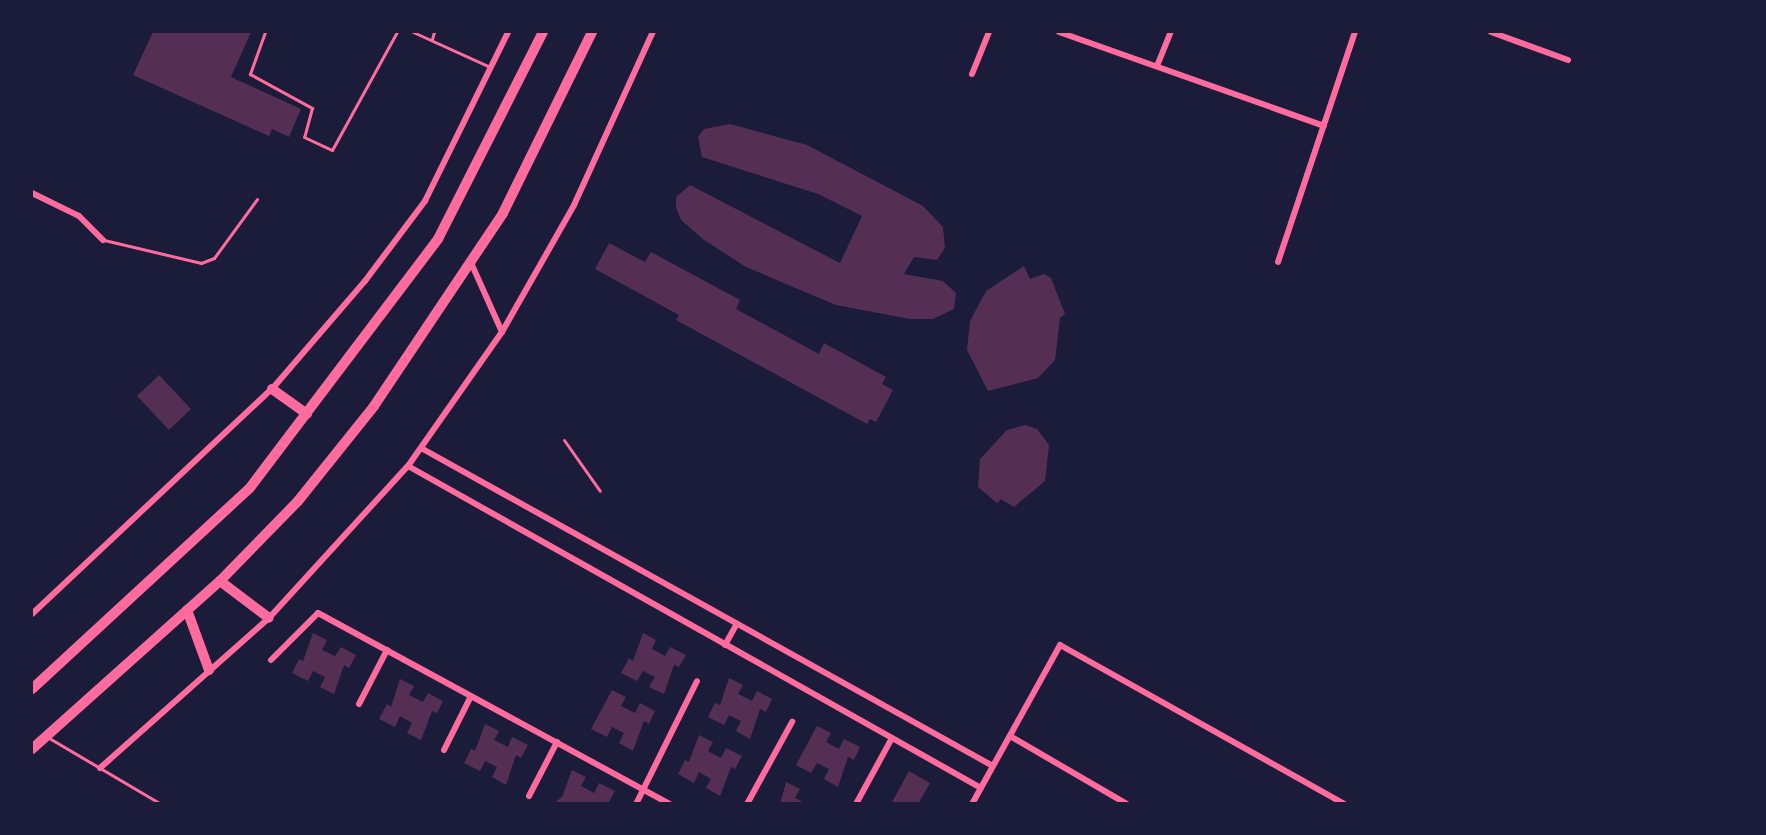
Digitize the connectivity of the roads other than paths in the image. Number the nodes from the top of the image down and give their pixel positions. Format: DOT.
graph roads {
  1 [pos="266,32"];
  2 [pos="397,32"];
  3 [pos="412,32"];
  4 [pos="434,32"];
  5 [pos="508,32"];
  6 [pos="543,32"];
  7 [pos="592,32"];
  8 [pos="653,32"];
  9 [pos="989,32"];
  10 [pos="1059,32"];
  11 [pos="1171,32"];
  12 [pos="1355,32"];
  13 [pos="1491,32"];
  14 [pos="432,39"];
  15 [pos="1568,60"];
  16 [pos="1157,66"];
  17 [pos="492,68"];
  18 [pos="972,74"];
  19 [pos="1324,126"];
  20 [pos="32,193"];
  21 [pos="258,198"];
  22 [pos="103,240"];
  23 [pos="1278,262"];
  24 [pos="471,265"];
  25 [pos="502,332"];
  26 [pos="272,389"];
  27 [pos="307,414"];
  28 [pos="421,448"];
  29 [pos="408,466"];
  30 [pos="220,581"];
  31 [pos="187,610"];
  32 [pos="32,614"];
  33 [pos="269,618"];
  34 [pos="736,625"];
  35 [pos="725,645"];
  36 [pos="387,650"];
  37 [pos="271,660"];
  38 [pos="209,670"];
  39 [pos="697,681"];
  40 [pos="32,689"];
  41 [pos="471,696"];
  42 [pos="359,704"];
  43 [pos="792,722"];
  44 [pos="46,736"];
  45 [pos="1010,736"];
  46 [pos="892,738"];
  47 [pos="557,742"];
  48 [pos="32,749"];
  49 [pos="444,750"];
  50 [pos="993,766"];
  51 [pos="100,768"];
  52 [pos="981,788"];
  53 [pos="643,789"];
  54 [pos="530,796"];
  55 [pos="161,804"];
  56 [pos="636,804"];
  57 [pos="670,804"];
  58 [pos="747,804"];
  59 [pos="856,804"];
  60 [pos="972,804"];
  61 [pos="1127,804"];
  62 [pos="1344,804"];
  1 -- 2 [label="lane"];
  3 -- 14 [label="lane"];
  4 -- 14 [label="lane"];
  5 -- 17 [label="street"];
  6 -- 27 [label="main road"];
  7 -- 24 [label="main road"];
  8 -- 25 [label="street"];
  9 -- 18 [label="street"];
  10 -- 16 [label="street"];
  11 -- 16 [label="street"];
  12 -- 19 [label="street"];
  13 -- 15 [label="street"];
  14 -- 17 [label="lane"];
  16 -- 19 [label="street"];
  17 -- 26 [label="street"];
  19 -- 23 [label="street"];
  20 -- 22 [label="street"];
  21 -- 22 [label="lane"];
  24 -- 25 [label="street"];
  24 -- 30 [label="main road"];
  25 -- 28 [label="street"];
  26 -- 27 [label="main road"];
  26 -- 32 [label="street"];
  27 -- 40 [label="main road"];
  28 -- 29 [label="street"];
  28 -- 34 [label="street"];
  29 -- 33 [label="street"];
  29 -- 35 [label="street"];
  30 -- 31 [label="main road"];
  30 -- 33 [label="main road"];
  31 -- 38 [label="main road"];
  31 -- 44 [label="main road"];
  33 -- 38 [label="street"];
  34 -- 35 [label="street"];
  34 -- 50 [label="street"];
  35 -- 46 [label="street"];
  36 -- 37 [label="street"];
  36 -- 41 [label="street"];
  36 -- 42 [label="street"];
  38 -- 51 [label="street"];
  39 -- 53 [label="street"];
  41 -- 47 [label="street"];
  41 -- 49 [label="street"];
  43 -- 58 [label="street"];
  44 -- 48 [label="main road"];
  44 -- 51 [label="lane"];
  45 -- 50 [label="street"];
  45 -- 61 [label="street"];
  45 -- 62 [label="street"];
  46 -- 52 [label="street"];
  46 -- 59 [label="street"];
  47 -- 53 [label="street"];
  47 -- 54 [label="street"];
  50 -- 52 [label="street"];
  51 -- 55 [label="lane"];
  52 -- 60 [label="street"];
  53 -- 56 [label="street"];
  53 -- 57 [label="street"];
}
